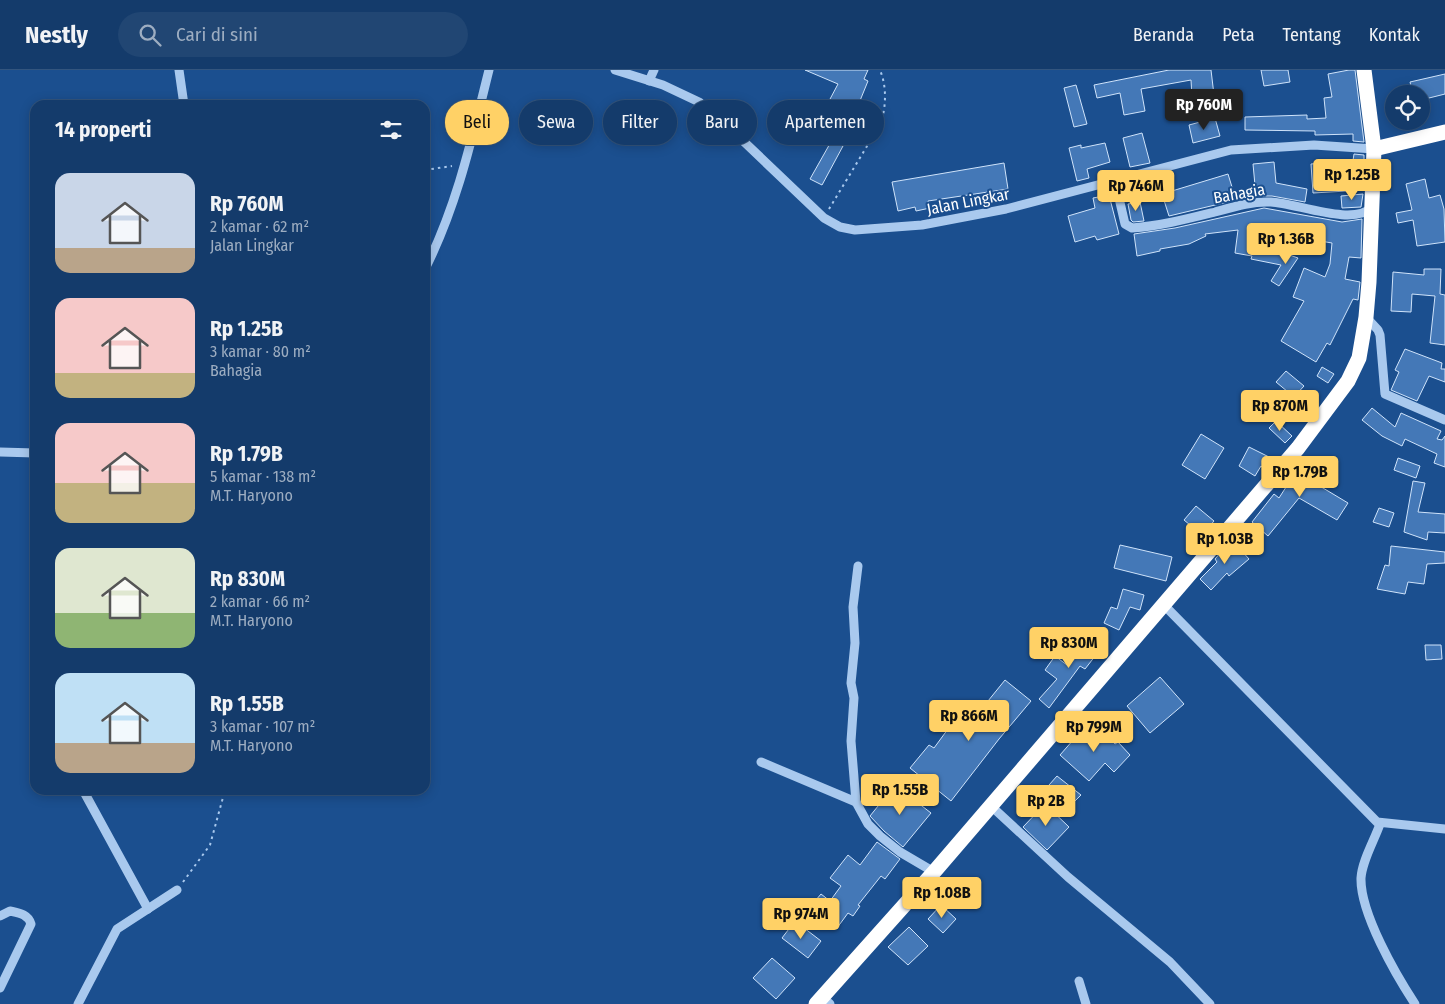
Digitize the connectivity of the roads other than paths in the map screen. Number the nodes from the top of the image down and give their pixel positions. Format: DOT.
graph roads {
  1 [pos="179,70"];
  2 [pos="488,70"];
  3 [pos="615,70"];
  4 [pos="654,70"];
  5 [pos="1368,72"];
  6 [pos="649,81"];
  7 [pos="183,100"];
  8 [pos="1445,132"];
  9 [pos="1374,149"];
  10 [pos="1115,181"];
  11 [pos="1372,206"];
  12 [pos="430,260"];
  13 [pos="1366,317"];
  14 [pos="1445,420"];
  15 [pos="0,452"];
  16 [pos="30,453"];
  17 [pos="858,566"];
  18 [pos="1163,604"];
  19 [pos="761,762"];
  20 [pos="86,795"];
  21 [pos="856,802"];
  22 [pos="990,805"];
  23 [pos="1380,824"];
  24 [pos="1445,829"];
  25 [pos="934,872"];
  26 [pos="177,890"];
  27 [pos="148,909"];
  28 [pos="0,916"];
  29 [pos="1079,981"];
  30 [pos="0,988"];
  31 [pos="823,1002"];
  32 [pos="78,1004"];
  33 [pos="1086,1004"];
  34 [pos="1210,1004"];
  35 [pos="1415,1004"];
  1 -- 7 [label="street"];
  2 -- 12 [label="street"];
  3 -- 6 [label="street, Jalan Lingkar"];
  4 -- 6 [label="street"];
  5 -- 9 [label="highway"];
  6 -- 10 [label="street, Jalan Lingkar"];
  8 -- 9 [label="highway"];
  9 -- 10 [label="street, Jalan Lingkar"];
  9 -- 11 [label="highway"];
  10 -- 11 [label="street, Bahagia"];
  11 -- 13 [label="highway"];
  13 -- 14 [label="street"];
  13 -- 18 [label="highway"];
  15 -- 16 [label="street"];
  17 -- 21 [label="street"];
  18 -- 22 [label="highway"];
  18 -- 23 [label="street"];
  19 -- 21 [label="street"];
  20 -- 27 [label="street"];
  21 -- 25 [label="street"];
  22 -- 25 [label="highway"];
  22 -- 34 [label="street"];
  23 -- 24 [label="street"];
  23 -- 35 [label="street"];
  25 -- 31 [label="highway"];
  26 -- 27 [label="street"];
  27 -- 32 [label="street"];
  28 -- 30 [label="street"];
  29 -- 33 [label="street"];
}
